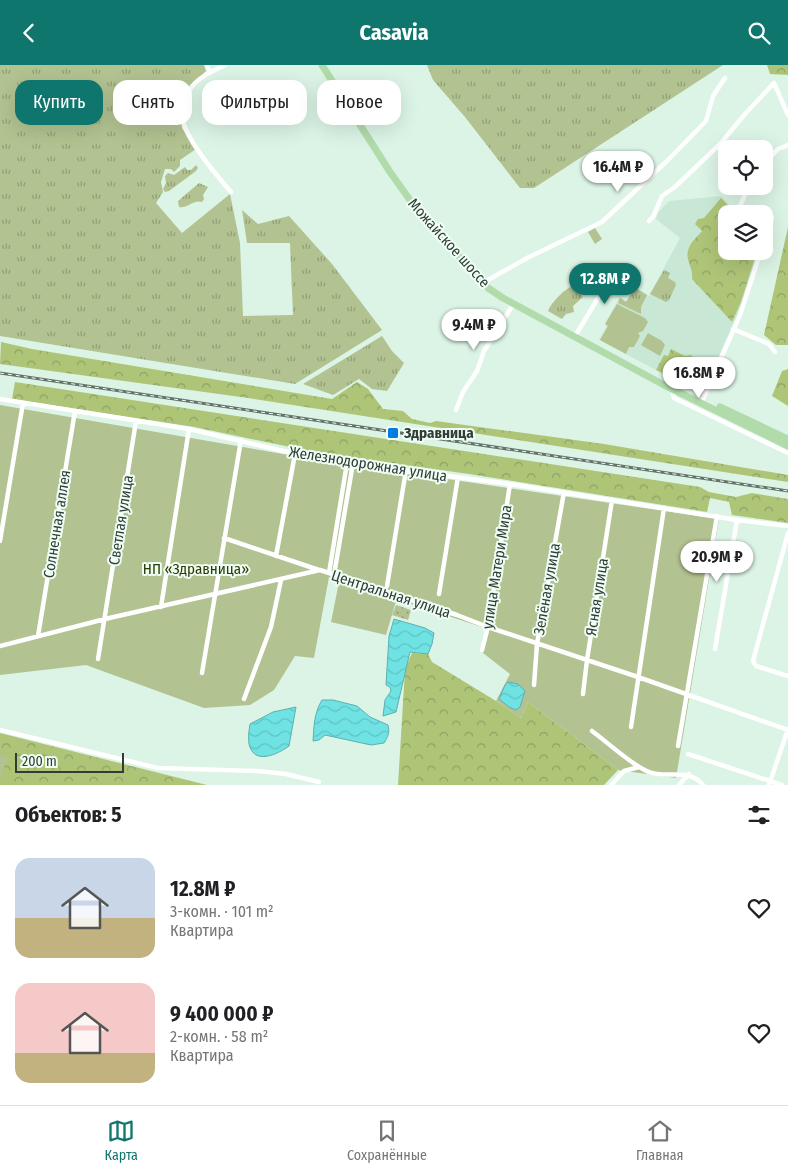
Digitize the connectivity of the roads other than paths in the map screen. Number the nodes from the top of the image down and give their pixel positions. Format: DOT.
graph roads {
  1 [pos="207,65"];
  2 [pos="225,65"];
  3 [pos="322,65"];
  4 [pos="326,65"];
  5 [pos="210,73"];
  6 [pos="725,78"];
  7 [pos="788,115"];
  8 [pos="788,145"];
  9 [pos="773,155"];
  10 [pos="231,192"];
  11 [pos="649,221"];
  12 [pos="758,260"];
  13 [pos="613,269"];
  14 [pos="486,281"];
  15 [pos="514,303"];
  16 [pos="733,329"];
  17 [pos="577,333"];
  18 [pos="775,353"];
  19 [pos="675,390"];
  20 [pos="0,399"];
  21 [pos="703,399"];
  22 [pos="23,403"];
  23 [pos="456,410"];
  24 [pos="75,411"];
  25 [pos="136,421"];
  26 [pos="189,429"];
  27 [pos="788,439"];
  28 [pos="241,440"];
  29 [pos="788,446"];
  30 [pos="295,453"];
  31 [pos="788,453"];
  32 [pos="347,463"];
  33 [pos="353,463"];
  34 [pos="406,470"];
  35 [pos="458,477"];
  36 [pos="510,484"];
  37 [pos="564,492"];
  38 [pos="612,500"];
  39 [pos="664,508"];
  40 [pos="717,516"];
  41 [pos="737,520"];
  42 [pos="788,526"];
  43 [pos="788,533"];
  44 [pos="224,538"];
  45 [pos="0,541"];
  46 [pos="276,556"];
  47 [pos="335,569"];
  48 [pos="320,570"];
  49 [pos="329,573"];
  50 [pos="280,580"];
  51 [pos="387,586"];
  52 [pos="439,594"];
  53 [pos="216,595"];
  54 [pos="161,607"];
  55 [pos="105,619"];
  56 [pos="488,627"];
  57 [pos="38,636"];
  58 [pos="537,644"];
  59 [pos="0,646"];
  60 [pos="715,649"];
  61 [pos="482,650"];
  62 [pos="98,659"];
  63 [pos="586,661"];
  64 [pos="202,673"];
  65 [pos="788,676"];
  66 [pos="638,677"];
  67 [pos="534,685"];
  68 [pos="583,694"];
  69 [pos="688,695"];
  70 [pos="244,699"];
  71 [pos="631,727"];
  72 [pos="0,730"];
  73 [pos="788,730"];
  74 [pos="592,731"];
  75 [pos="678,746"];
  76 [pos="688,754"];
  77 [pos="638,767"];
  78 [pos="689,775"];
  79 [pos="319,782"];
  80 [pos="770,783"];
  81 [pos="611,785"];
  82 [pos="679,785"];
  83 [pos="703,785"];
  84 [pos="782,785"];
  1 -- 5 [label="street"];
  2 -- 5 [label="street"];
  3 -- 15 [label="main road, Можайское шоссе"];
  4 -- 14 [label="main road, Можайское шоссе"];
  5 -- 10 [label="street"];
  6 -- 14 [label="street"];
  7 -- 11 [label="street"];
  8 -- 9 [label="street"];
  12 -- 16 [label="street"];
  13 -- 17 [label="street"];
  14 -- 17 [label="main road, Можайское шоссе"];
  15 -- 19 [label="main road, Можайское шоссе"];
  15 -- 23 [label="street"];
  16 -- 18 [label="street"];
  16 -- 21 [label="street"];
  17 -- 21 [label="main road, Можайское шоссе"];
  19 -- 29 [label="main road, Можайское шоссе"];
  19 -- 31 [label="street"];
  20 -- 22 [label="street, Железнодорожная улица"];
  21 -- 27 [label="main road, Можайское шоссе"];
  22 -- 24 [label="street, Железнодорожная улица"];
  22 -- 45 [label="street"];
  24 -- 25 [label="street, Железнодорожная улица"];
  24 -- 57 [label="street, Солнечная аллея"];
  25 -- 26 [label="street, Железнодорожная улица"];
  25 -- 55 [label="street, Светлая улица"];
  26 -- 28 [label="street, Железнодорожная улица"];
  26 -- 54 [label="street"];
  28 -- 30 [label="street, Железнодорожная улица"];
  28 -- 44 [label="street"];
  30 -- 32 [label="street, Железнодорожная улица"];
  30 -- 46 [label="street"];
  32 -- 33 [label="street, Железнодорожная улица"];
  32 -- 49 [label="street"];
  33 -- 34 [label="street, Железнодорожная улица"];
  33 -- 47 [label="street"];
  34 -- 35 [label="street, Железнодорожная улица"];
  34 -- 51 [label="street"];
  35 -- 36 [label="street, Железнодорожная улица"];
  35 -- 52 [label="street"];
  36 -- 37 [label="street, Железнодорожная улица"];
  36 -- 56 [label="street, улица Матери Мира"];
  37 -- 38 [label="street, Железнодорожная улица"];
  37 -- 58 [label="street, Зелёная улица"];
  38 -- 39 [label="street, Железнодорожная улица"];
  38 -- 63 [label="street, Ясная улица"];
  39 -- 40 [label="street, Железнодорожная улица"];
  39 -- 66 [label="street"];
  40 -- 41 [label="street, Железнодорожная улица"];
  40 -- 69 [label="street"];
  41 -- 42 [label="street, Железнодорожная улица"];
  41 -- 60 [label="street"];
  43 -- 65 [label="street"];
  44 -- 46 [label="street"];
  44 -- 53 [label="street"];
  46 -- 48 [label="street"];
  48 -- 49 [label="street, Центральная улица"];
  48 -- 50 [label="street, Центральная улица"];
  49 -- 56 [label="street, Центральная улица"];
  50 -- 53 [label="street, Центральная улица"];
  50 -- 70 [label="street"];
  53 -- 54 [label="street, Центральная улица"];
  53 -- 64 [label="street"];
  54 -- 55 [label="street, Центральная улица"];
  55 -- 57 [label="street, Центральная улица"];
  55 -- 62 [label="street, Светлая улица"];
  56 -- 58 [label="street, Центральная улица"];
  56 -- 61 [label="street, улица Матери Мира"];
  57 -- 59 [label="street, Центральная улица"];
  58 -- 63 [label="street, Центральная улица"];
  58 -- 67 [label="street, Зелёная улица"];
  63 -- 66 [label="street, Центральная улица"];
  63 -- 68 [label="street, Ясная улица"];
  66 -- 69 [label="street, Центральная улица"];
  66 -- 71 [label="street"];
  69 -- 73 [label="street, Центральная улица"];
  69 -- 75 [label="street"];
  72 -- 79 [label="street"];
  73 -- 80 [label="street"];
  74 -- 77 [label="street"];
  76 -- 80 [label="street"];
  77 -- 78 [label="street"];
  77 -- 81 [label="street"];
  78 -- 82 [label="street"];
  78 -- 83 [label="street"];
  80 -- 84 [label="street"];
}
